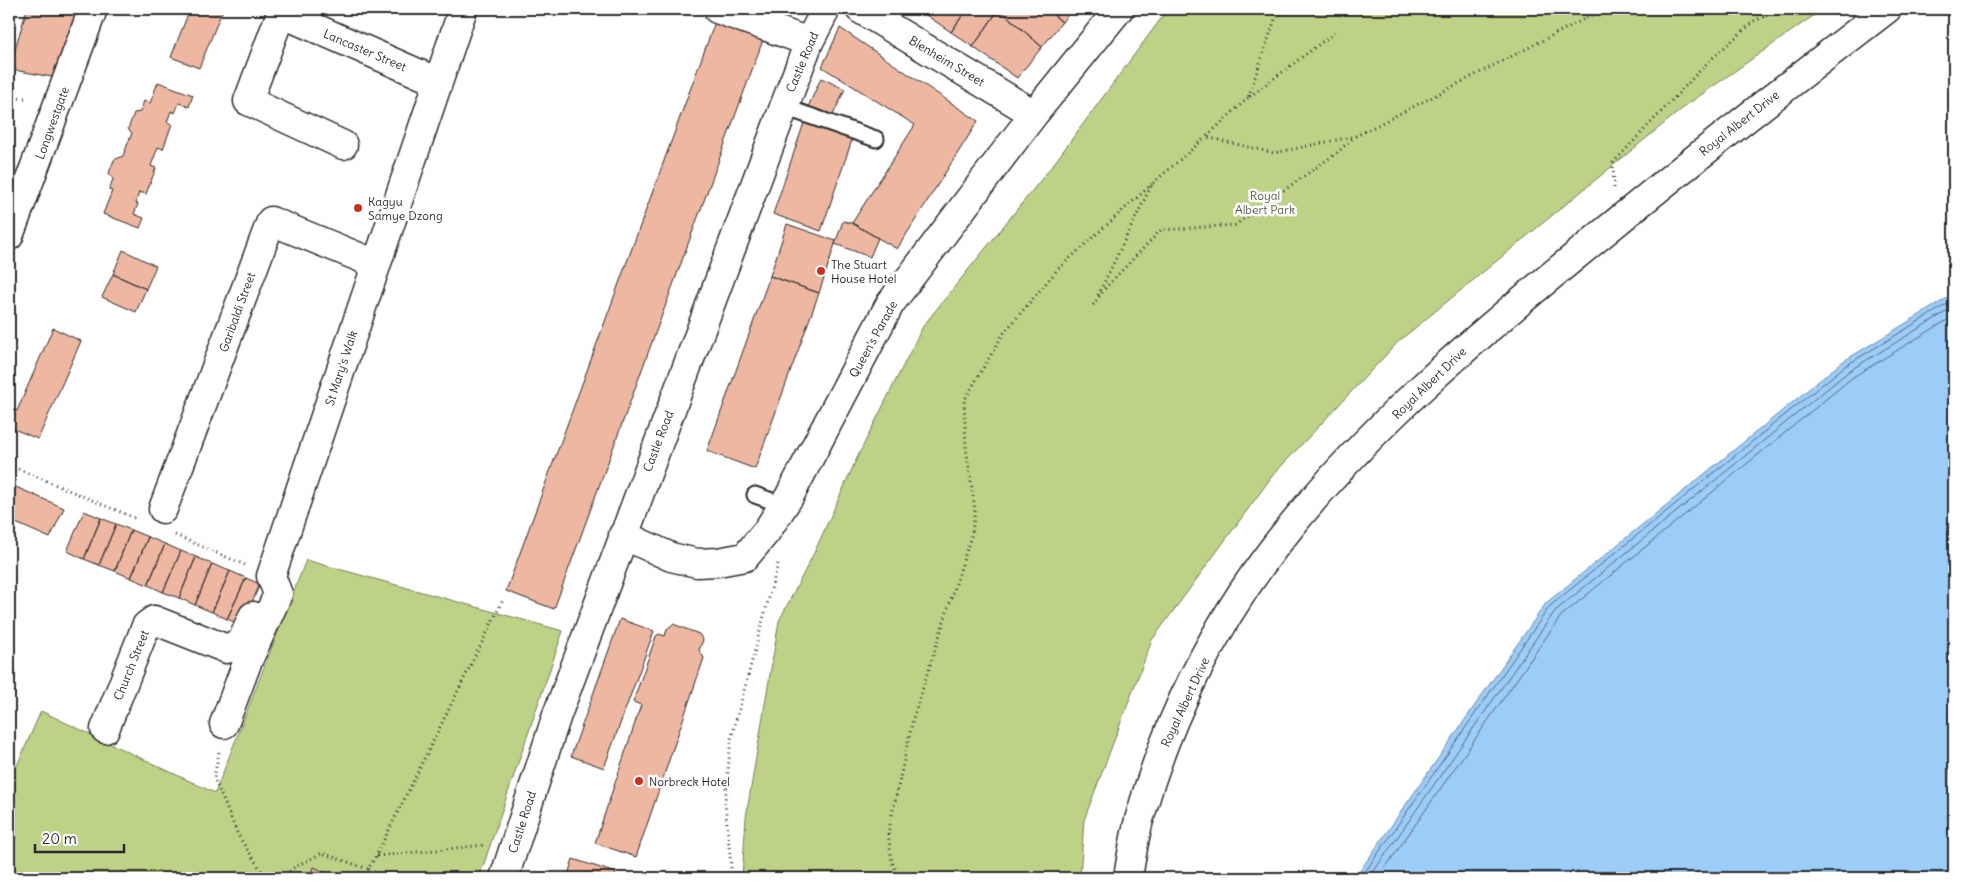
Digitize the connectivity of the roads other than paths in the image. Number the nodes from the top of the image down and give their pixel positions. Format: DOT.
graph roads {
  1 [pos="94,9"];
  2 [pos="463,9"];
  3 [pos="717,9"];
  4 [pos="826,9"];
  5 [pos="860,9"];
  6 [pos="1119,9"];
  7 [pos="1886,9"];
  8 [pos="809,42"];
  9 [pos="438,82"];
  10 [pos="784,108"];
  11 [pos="1034,114"];
  12 [pos="876,139"];
  13 [pos="343,144"];
  14 [pos="9,236"];
  15 [pos="376,264"];
  16 [pos="755,495"];
  17 [pos="783,505"];
  18 [pos="163,509"];
  19 [pos="623,535"];
  20 [pos="272,576"];
  21 [pos="224,724"];
  22 [pos="105,728"];
  23 [pos="504,878"];
  24 [pos="1128,878"];
  1 -- 14 [label="street, Longwestgate"];
  2 -- 9 [label="street, St Mary's Walk"];
  3 -- 8 [label="street"];
  4 -- 8 [label="street, Castle Road"];
  5 -- 11 [label="street, Blenheim Street"];
  6 -- 11 [label="street, Queen's Parade"];
  7 -- 24 [label="street, Royal Albert Drive"];
  8 -- 10 [label="street, Castle Road"];
  9 -- 13 [label="street, Lancaster Street"];
  9 -- 15 [label="street, St Mary's Walk"];
  10 -- 12 [label="lane"];
  10 -- 19 [label="street, Castle Road"];
  11 -- 17 [label="street, Queen's Parade"];
  15 -- 18 [label="street, Garibaldi Street"];
  15 -- 20 [label="street, St Mary's Walk"];
  16 -- 17 [label="lane"];
  17 -- 19 [label="street, Queen's Parade"];
  19 -- 23 [label="street, Castle Road"];
  20 -- 21 [label="street, St Mary's Walk"];
  20 -- 22 [label="street, Church Street"];
}
